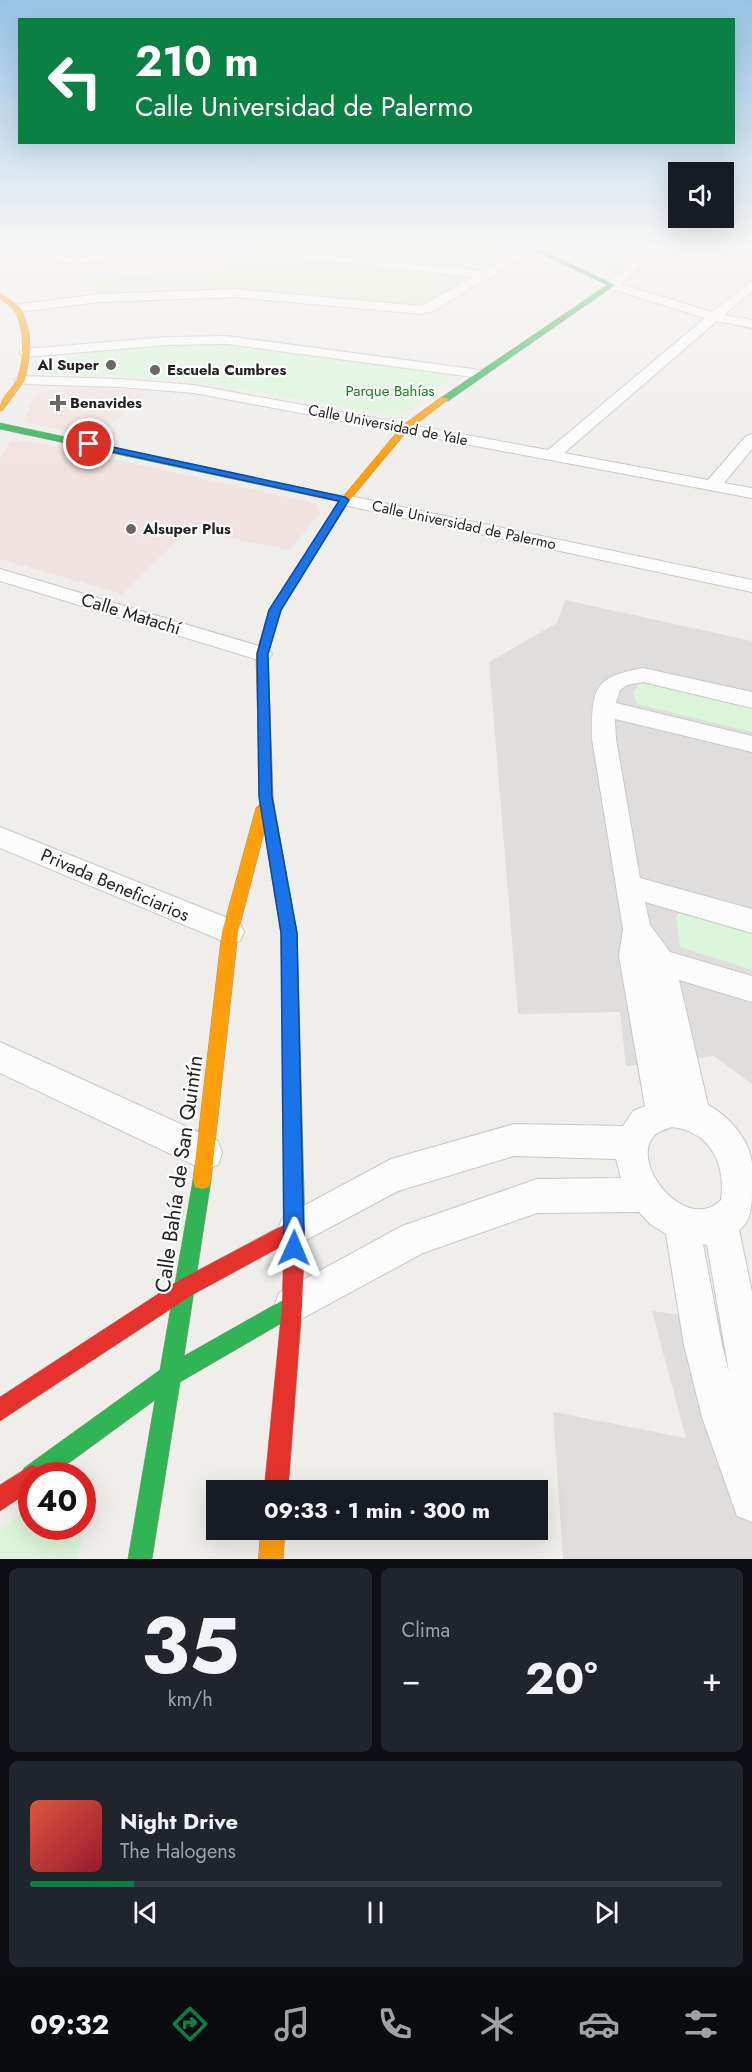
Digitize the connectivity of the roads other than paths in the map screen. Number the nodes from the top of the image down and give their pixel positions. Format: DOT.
graph roads {
  1 [pos="21,319"];
  2 [pos="562,319"];
  3 [pos="712,319"];
  4 [pos="724,319"];
  5 [pos="752,324"];
  6 [pos="26,353"];
  7 [pos="480,374"];
  8 [pos="21,380"];
  9 [pos="0,408"];
  10 [pos="0,426"];
  11 [pos="405,428"];
  12 [pos="752,439"];
  13 [pos="551,456"];
  14 [pos="712,486"];
  15 [pos="752,493"];
  16 [pos="345,500"];
  17 [pos="0,575"];
  18 [pos="752,586"];
  19 [pos="262,654"];
  20 [pos="752,700"];
  21 [pos="603,708"];
  22 [pos="752,744"];
  23 [pos="266,797"];
  24 [pos="0,837"];
  25 [pos="628,886"];
  26 [pos="752,921"];
  27 [pos="230,932"];
  28 [pos="644,948"];
  29 [pos="752,989"];
  30 [pos="0,1057"];
  31 [pos="678,1114"];
  32 [pos="632,1143"];
  33 [pos="740,1144"];
  34 [pos="206,1153"];
  35 [pos="748,1194"];
  36 [pos="645,1195"];
  37 [pos="682,1224"];
  38 [pos="720,1224"];
  39 [pos="295,1229"];
  40 [pos="185,1288"];
  41 [pos="292,1306"];
  42 [pos="170,1376"];
  43 [pos="0,1410"];
  44 [pos="742,1413"];
  45 [pos="51,1462"];
  46 [pos="277,1480"];
  47 [pos="18,1486"];
  48 [pos="0,1499"];
  49 [pos="752,1501"];
  50 [pos="272,1540"];
  51 [pos="140,1559"];
  52 [pos="271,1559"];
  1 -- 6 [label="street"];
  2 -- 7 [label="street, Calle Bahía de San Quintín"];
  3 -- 13 [label="street"];
  4 -- 5 [label="street"];
  6 -- 7 [label="street"];
  6 -- 8 [label="street"];
  7 -- 11 [label="street, Calle Bahía de San Quintín"];
  8 -- 9 [label="street"];
  8 -- 11 [label="street, Calle Universidad de Yale"];
  10 -- 16 [label="street, Calle Universidad de Palermo"];
  11 -- 13 [label="street, Calle Universidad de Yale"];
  11 -- 16 [label="street, Calle Bahía de San Quintín"];
  12 -- 14 [label="street"];
  13 -- 14 [label="street, Calle Universidad de Yale"];
  14 -- 15 [label="street, Calle Universidad de Yale"];
  16 -- 18 [label="street, Calle Universidad de Palermo"];
  16 -- 19 [label="street, Calle Bahía de San Quintín"];
  17 -- 19 [label="street, Calle Matachí"];
  19 -- 23 [label="street, Calle Bahía de San Quintín"];
  20 -- 21 [label="street"];
  21 -- 22 [label="street"];
  21 -- 25 [label="street"];
  23 -- 27 [label="street, Calle Bahía de San Quintín"];
  23 -- 39 [label="street, Calle Bahía de San Quintín"];
  24 -- 27 [label="street, Privada Beneficiarios"];
  25 -- 26 [label="street"];
  25 -- 28 [label="street"];
  27 -- 34 [label="street, Calle Bahía de San Quintín"];
  28 -- 29 [label="street"];
  28 -- 31 [label="street"];
  30 -- 34 [label="street"];
  31 -- 32 [label="street"];
  31 -- 33 [label="street"];
  32 -- 36 [label="street"];
  32 -- 39 [label="street"];
  33 -- 35 [label="street"];
  34 -- 40 [label="street, Calle Bahía de San Quintín"];
  35 -- 38 [label="street"];
  36 -- 37 [label="street"];
  36 -- 41 [label="street"];
  37 -- 38 [label="street"];
  37 -- 44 [label="street"];
  38 -- 44 [label="street"];
  39 -- 40 [label="street"];
  39 -- 41 [label="street, Calle Bahía de San Quintín"];
  40 -- 42 [label="street, Calle Bahía de San Quintín"];
  40 -- 43 [label="street"];
  41 -- 42 [label="street"];
  41 -- 46 [label="street, Calle Bahía de San Quintín"];
  42 -- 45 [label="street"];
  42 -- 51 [label="street, Calle Bahía de San Quintín"];
  44 -- 49 [label="street"];
  47 -- 48 [label="street"];
  50 -- 52 [label="street"];
}
